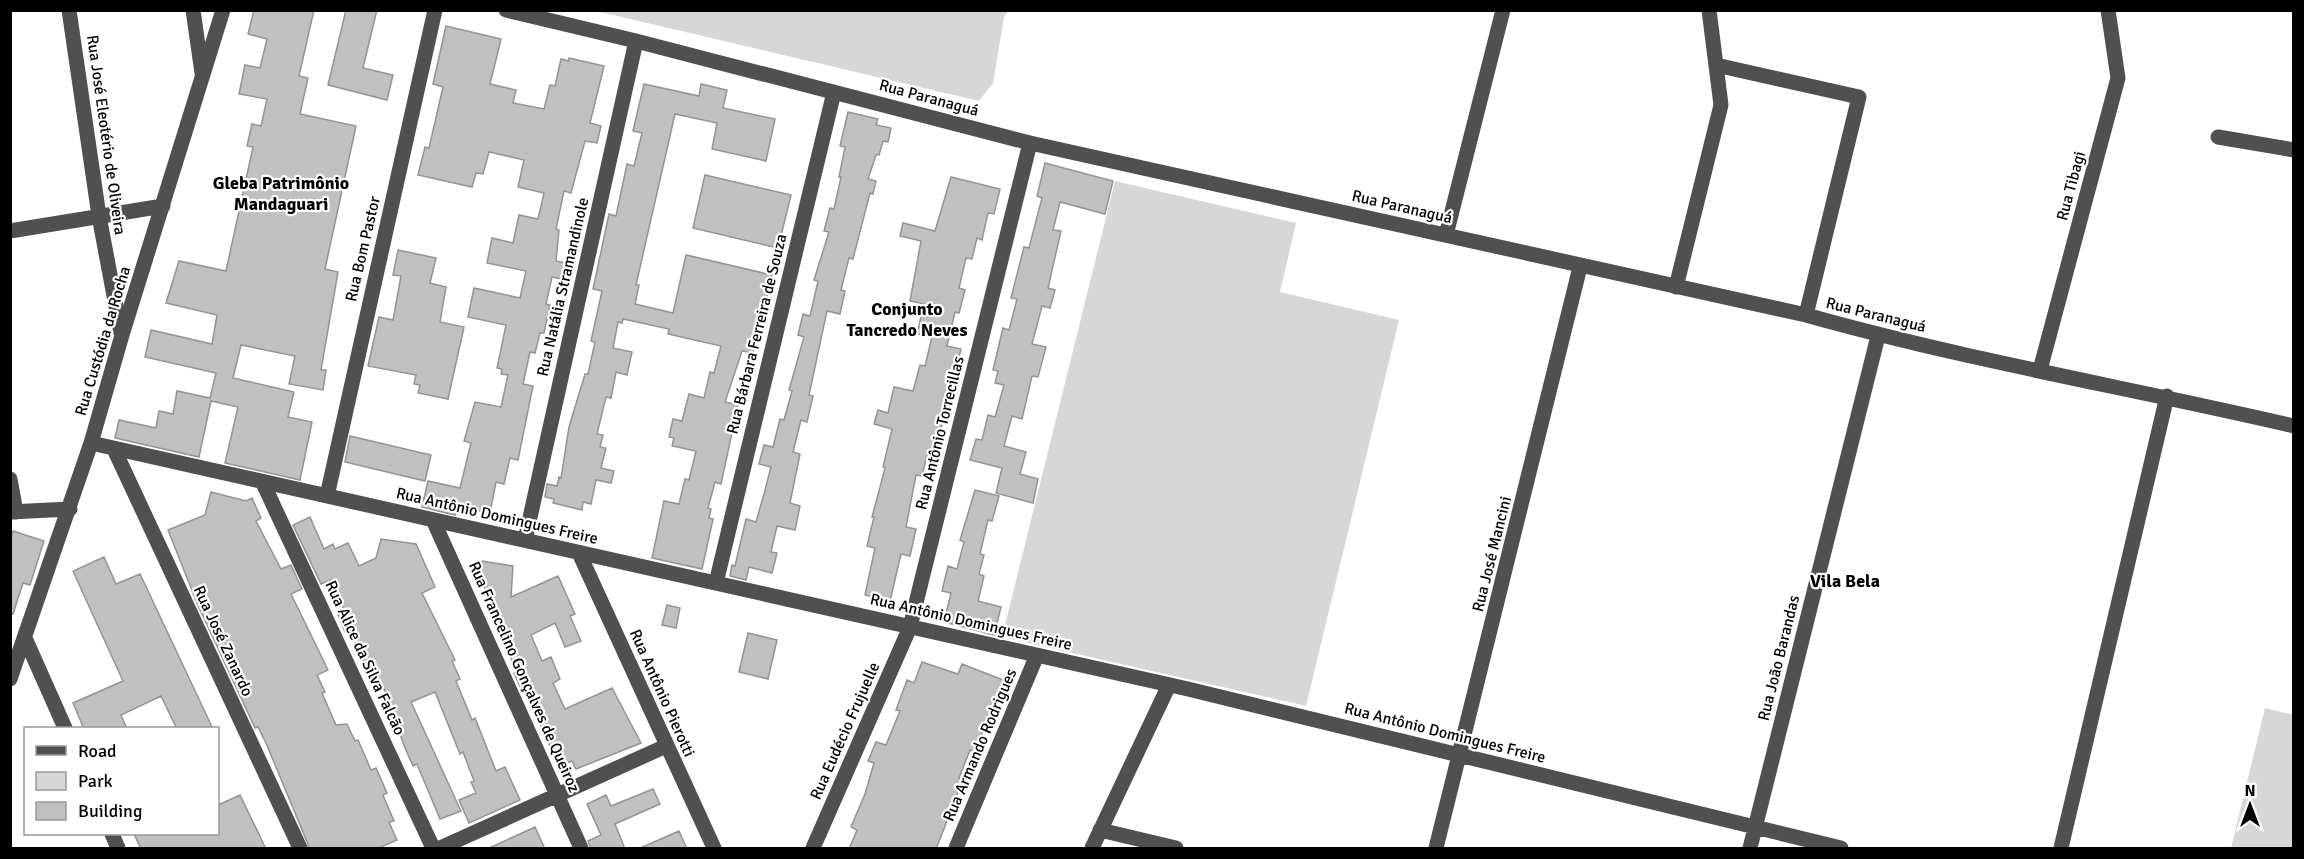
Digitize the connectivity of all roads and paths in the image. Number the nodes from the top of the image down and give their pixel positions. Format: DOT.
graph roads {
  1 [pos="69,10"];
  2 [pos="193,10"];
  3 [pos="223,10"];
  4 [pos="435,10"];
  5 [pos="506,10"];
  6 [pos="1503,10"];
  7 [pos="1709,10"];
  8 [pos="2108,10"];
  9 [pos="636,41"];
  10 [pos="1716,65"];
  11 [pos="203,79"];
  12 [pos="834,92"];
  13 [pos="2218,137"];
  14 [pos="1030,143"];
  15 [pos="2294,150"];
  16 [pos="163,206"];
  17 [pos="99,216"];
  18 [pos="10,231"];
  19 [pos="1446,235"];
  20 [pos="1580,267"];
  21 [pos="1676,286"];
  22 [pos="1806,315"];
  23 [pos="122,335"];
  24 [pos="1878,336"];
  25 [pos="2040,370"];
  26 [pos="2167,396"];
  27 [pos="2294,426"];
  28 [pos="91,443"];
  29 [pos="114,449"];
  30 [pos="10,480"];
  31 [pos="263,483"];
  32 [pos="327,496"];
  33 [pos="70,509"];
  34 [pos="13,512"];
  35 [pos="433,520"];
  36 [pos="525,540"];
  37 [pos="579,553"];
  38 [pos="716,583"];
  39 [pos="910,627"];
  40 [pos="25,638"];
  41 [pos="1037,655"];
  42 [pos="10,679"];
  43 [pos="1169,685"];
  44 [pos="64,727"];
  45 [pos="666,746"];
  46 [pos="1461,755"];
  47 [pos="557,794"];
  48 [pos="1755,828"];
  49 [pos="1100,830"];
  50 [pos="112,835"];
  51 [pos="118,849"];
  52 [pos="300,849"];
  53 [pos="433,849"];
  54 [pos="440,849"];
  55 [pos="581,849"];
  56 [pos="714,849"];
  57 [pos="813,849"];
  58 [pos="956,849"];
  59 [pos="1092,849"];
  60 [pos="1176,849"];
  61 [pos="1436,849"];
  62 [pos="1750,849"];
  63 [pos="1841,849"];
  64 [pos="2061,849"];
  1 -- 17 [label="street, Rua José Eleotério de Oliveira"];
  2 -- 11 [label="street"];
  3 -- 11 [label="street, Rua Custódia da Rocha"];
  4 -- 32 [label="street, Rua Bom Pastor"];
  5 -- 9 [label="street, Rua Paranaguá"];
  6 -- 19 [label="street"];
  7 -- 10 [label="street"];
  8 -- 25 [label="street, Rua Tibagi"];
  9 -- 12 [label="street, Rua Paranaguá"];
  9 -- 36 [label="street, Rua Natália Stramandinole"];
  10 -- 21 [label="street"];
  10 -- 22 [label="street"];
  11 -- 16 [label="street, Rua Custódia da Rocha"];
  12 -- 14 [label="street, Rua Paranaguá"];
  12 -- 38 [label="street, Rua Bárbara Ferreira de Souza"];
  13 -- 15 [label="street"];
  14 -- 19 [label="street, Rua Paranaguá"];
  14 -- 39 [label="street, Rua Antônio Torrecillas"];
  16 -- 17 [label="street"];
  16 -- 23 [label="street, Rua Custódia da Rocha"];
  17 -- 18 [label="street"];
  17 -- 23 [label="street, Rua José Eleotério de Oliveira"];
  19 -- 20 [label="street, Rua Paranaguá"];
  20 -- 21 [label="street, Rua Paranaguá"];
  20 -- 46 [label="street, Rua José Mancini"];
  21 -- 22 [label="street, Rua Paranaguá"];
  22 -- 24 [label="street, Rua Paranaguá"];
  23 -- 28 [label="street, Rua Custódia da Rocha"];
  24 -- 25 [label="street, Rua Paranaguá"];
  24 -- 48 [label="street, Rua João Barandas"];
  25 -- 26 [label="street, Rua Paranaguá"];
  26 -- 27 [label="street, Rua Paranaguá"];
  26 -- 64 [label="street"];
  28 -- 29 [label="street, Rua Antônio Domingues Freire"];
  28 -- 33 [label="street, Rua Custódia da Rocha"];
  29 -- 31 [label="street, Rua Antônio Domingues Freire"];
  29 -- 52 [label="street, Rua José Zanardo"];
  30 -- 34 [label="street"];
  31 -- 32 [label="street, Rua Antônio Domingues Freire"];
  31 -- 53 [label="street, Rua Alice da Silva Falcão"];
  32 -- 35 [label="street, Rua Antônio Domingues Freire"];
  33 -- 34 [label="street"];
  33 -- 40 [label="street, Rua Custódia da Rocha"];
  35 -- 36 [label="street, Rua Antônio Domingues Freire"];
  35 -- 47 [label="street, Rua Francelino Gonçalves de Queiroz"];
  36 -- 37 [label="street, Rua Antônio Domingues Freire"];
  37 -- 38 [label="street, Rua Antônio Domingues Freire"];
  37 -- 45 [label="street, Rua Antônio Pierotti"];
  38 -- 39 [label="street, Rua Antônio Domingues Freire"];
  39 -- 41 [label="street, Rua Antônio Domingues Freire"];
  39 -- 57 [label="street, Rua Eudécio Frujuelle"];
  40 -- 42 [label="street, Rua Custódia da Rocha"];
  40 -- 44 [label="street"];
  41 -- 43 [label="street, Rua Antônio Domingues Freire"];
  41 -- 58 [label="street, Rua Armando Rodrigues"];
  43 -- 46 [label="street, Rua Antônio Domingues Freire"];
  43 -- 49 [label="street"];
  45 -- 47 [label="street"];
  45 -- 56 [label="street, Rua Antônio Pierotti"];
  46 -- 48 [label="street, Rua Antônio Domingues Freire"];
  46 -- 61 [label="street, Rua José Mancini"];
  47 -- 54 [label="street"];
  47 -- 55 [label="street, Rua Francelino Gonçalves de Queiroz"];
  48 -- 62 [label="street, Rua João Barandas"];
  48 -- 63 [label="street, Rua Antônio Domingues Freire"];
  49 -- 59 [label="street"];
  49 -- 60 [label="street"];
  50 -- 51 [label="street"];
}
